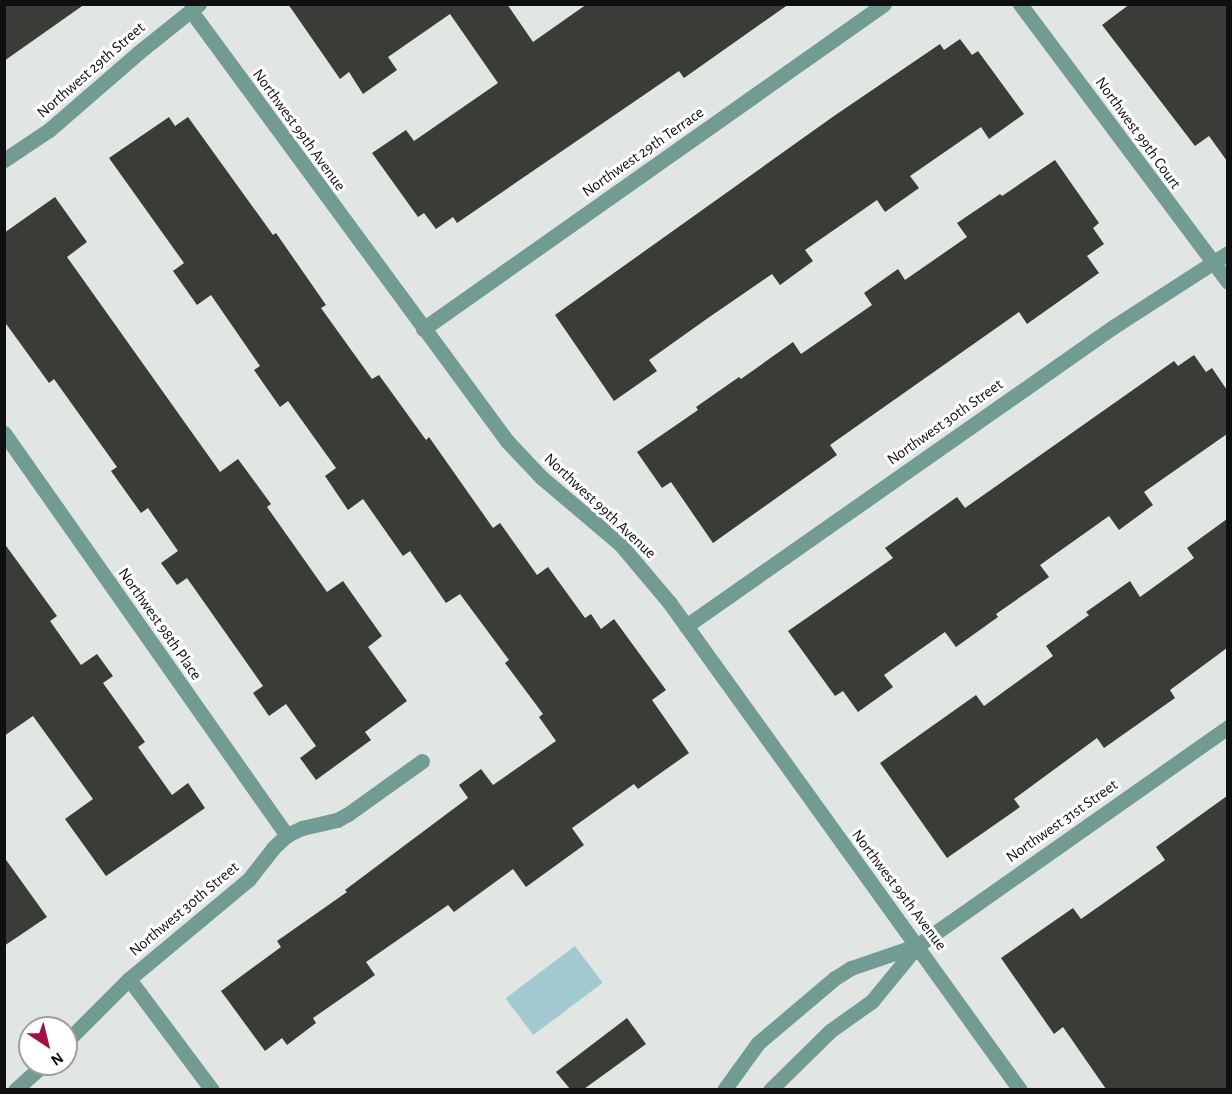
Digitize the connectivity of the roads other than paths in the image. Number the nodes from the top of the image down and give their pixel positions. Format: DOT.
graph roads {
  1 [pos="884,4"];
  2 [pos="1020,4"];
  3 [pos="195,8"];
  4 [pos="4,160"];
  5 [pos="1227,253"];
  6 [pos="1212,261"];
  7 [pos="1227,282"];
  8 [pos="423,329"];
  9 [pos="4,433"];
  10 [pos="686,626"];
  11 [pos="1227,727"];
  12 [pos="422,760"];
  13 [pos="287,836"];
  14 [pos="918,945"];
  15 [pos="129,979"];
  16 [pos="78,1030"];
  17 [pos="30,1076"];
  18 [pos="15,1089"];
  19 [pos="212,1089"];
  20 [pos="724,1089"];
  21 [pos="770,1089"];
  22 [pos="1020,1089"];
  1 -- 8 [label="street, Northwest 29th Terrace"];
  2 -- 6 [label="street, Northwest 99th Court"];
  3 -- 4 [label="street, Northwest 29th Street"];
  3 -- 8 [label="street, Northwest 99th Avenue"];
  5 -- 6 [label="street, Northwest 30th Street"];
  6 -- 7 [label="street, Northwest 99th Court"];
  6 -- 10 [label="street, Northwest 30th Street"];
  8 -- 10 [label="street, Northwest 99th Avenue"];
  9 -- 13 [label="street, Northwest 98th Place"];
  10 -- 14 [label="street, Northwest 99th Avenue"];
  11 -- 14 [label="street, Northwest 31st Street"];
  12 -- 13 [label="street, Northwest 30th Street"];
  13 -- 15 [label="street, Northwest 30th Street"];
  14 -- 20 [label="street, Northwest 31st Street"];
  14 -- 21 [label="street, Northwest 31st Street"];
  14 -- 22 [label="street, Northwest 99th Avenue"];
  15 -- 16 [label="street, Northwest 30th Street"];
  15 -- 19 [label="street"];
  17 -- 18 [label="street"];
}
